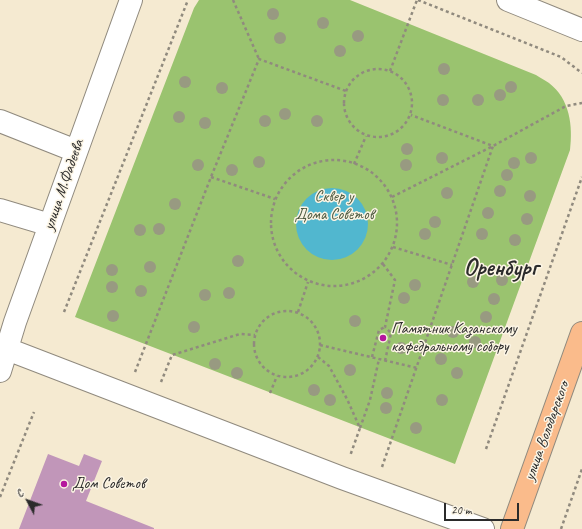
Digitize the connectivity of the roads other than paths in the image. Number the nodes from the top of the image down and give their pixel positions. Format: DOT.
graph roads {
  1 [pos="131,0"];
  2 [pos="508,0"];
  3 [pos="582,30"];
  4 [pos="0,122"];
  5 [pos="76,151"];
  6 [pos="0,210"];
  7 [pos="50,225"];
  8 [pos="582,333"];
  9 [pos="7,349"];
  10 [pos="0,371"];
  11 [pos="483,529"];
  12 [pos="512,529"];
  1 -- 5 [label="street, улица М.Фадеева"];
  2 -- 3 [label="street"];
  4 -- 5 [label="street"];
  5 -- 7 [label="street, улица М.Фадеева"];
  6 -- 7 [label="street"];
  7 -- 9 [label="street, улица М.Фадеева"];
  8 -- 12 [label="main road, улица Володарского"];
  9 -- 10 [label="street, улица М.Фадеева"];
  9 -- 11 [label="street"];
}
